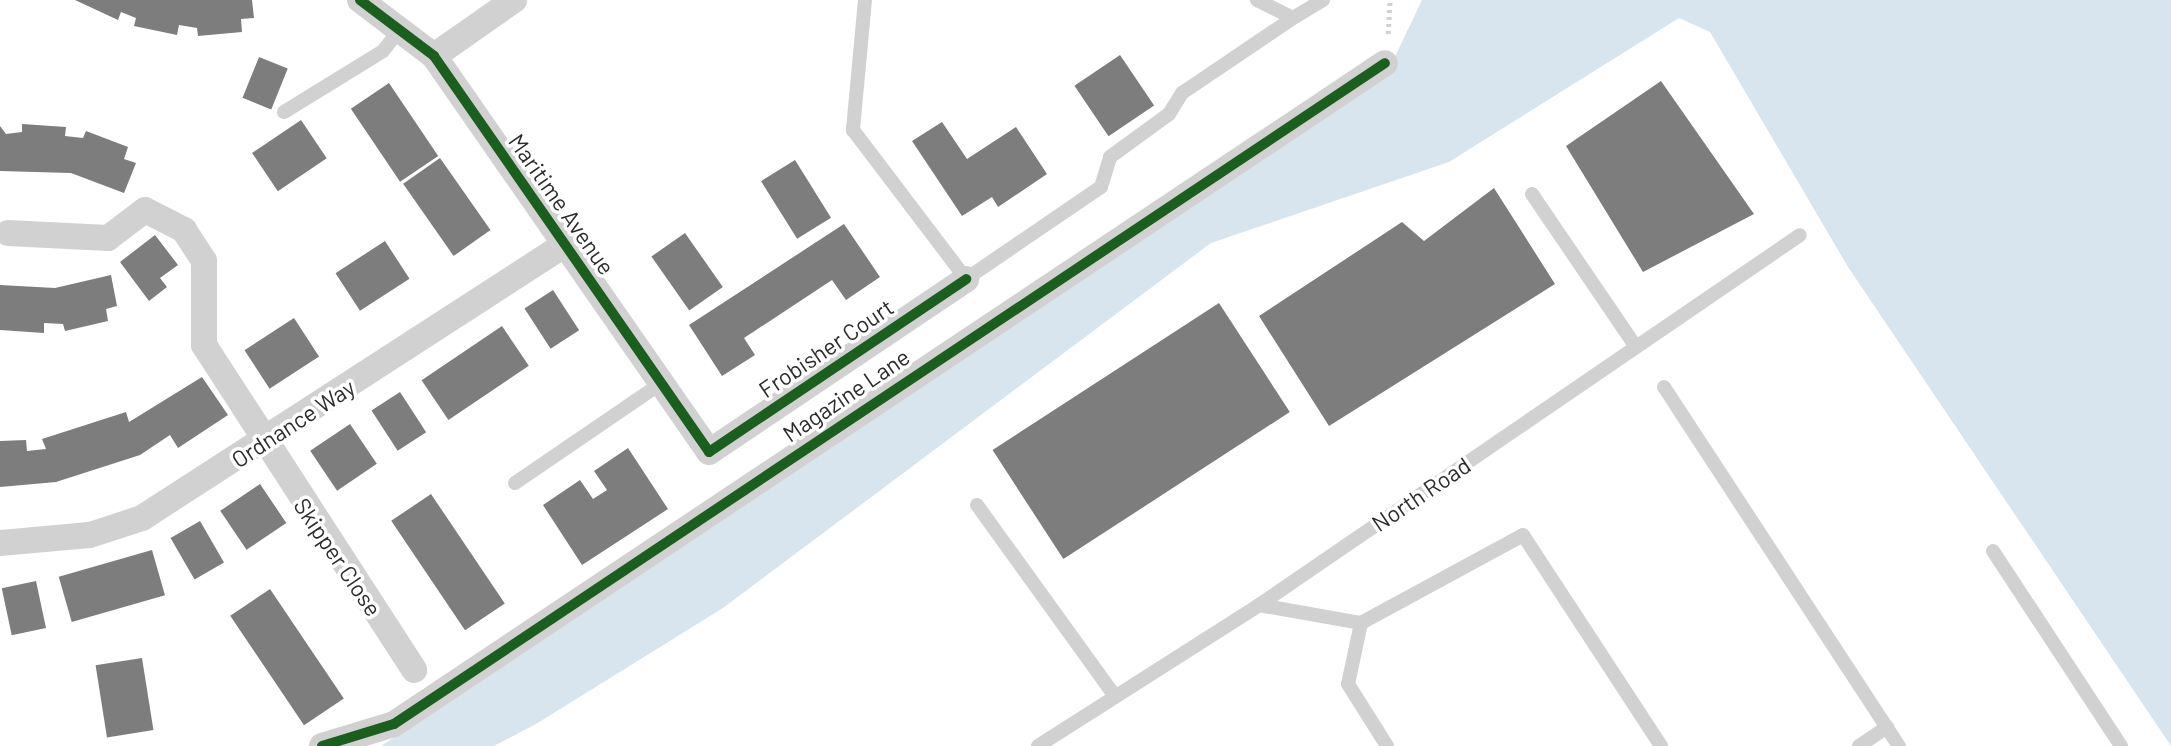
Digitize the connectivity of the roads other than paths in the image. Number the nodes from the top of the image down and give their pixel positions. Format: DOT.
graph roads {
  1 [pos="360,0"];
  2 [pos="514,0"];
  3 [pos="865,0"];
  4 [pos="1257,0"];
  5 [pos="1323,0"];
  6 [pos="1293,18"];
  7 [pos="400,29"];
  8 [pos="435,56"];
  9 [pos="1385,63"];
  10 [pos="284,112"];
  11 [pos="1532,194"];
  12 [pos="8,233"];
  13 [pos="1800,235"];
  14 [pos="564,245"];
  15 [pos="966,279"];
  16 [pos="1636,347"];
  17 [pos="660,384"];
  18 [pos="1664,387"];
  19 [pos="262,443"];
  20 [pos="709,452"];
  21 [pos="516,483"];
  22 [pos="977,505"];
  23 [pos="0,543"];
  24 [pos="1993,551"];
  25 [pos="1259,605"];
  26 [pos="1361,622"];
  27 [pos="414,670"];
  28 [pos="1115,696"];
  29 [pos="1886,727"];
  30 [pos="323,746"];
  31 [pos="1038,746"];
  32 [pos="1387,746"];
  33 [pos="1661,746"];
  34 [pos="1859,746"];
  35 [pos="1899,746"];
  36 [pos="2121,746"];
  1 -- 7 [label="street, Maritime Avenue"];
  2 -- 8 [label="street"];
  3 -- 15 [label="lane"];
  4 -- 6 [label="lane"];
  5 -- 6 [label="lane"];
  6 -- 15 [label="lane"];
  7 -- 8 [label="street, Maritime Avenue"];
  7 -- 10 [label="lane"];
  8 -- 14 [label="street, Maritime Avenue"];
  9 -- 30 [label="street, Magazine Lane"];
  11 -- 16 [label="lane"];
  12 -- 19 [label="street, Skipper Close"];
  13 -- 16 [label="lane, North Road"];
  14 -- 17 [label="street, Maritime Avenue"];
  14 -- 19 [label="street, Ordnance Way"];
  15 -- 20 [label="street, Frobisher Court"];
  16 -- 25 [label="lane, North Road"];
  17 -- 20 [label="street, Maritime Avenue"];
  17 -- 21 [label="lane"];
  18 -- 29 [label="lane"];
  19 -- 23 [label="street, Ordnance Way"];
  19 -- 27 [label="street, Skipper Close"];
  22 -- 28 [label="lane"];
  24 -- 36 [label="lane"];
  25 -- 26 [label="lane"];
  25 -- 28 [label="lane, North Road"];
  26 -- 32 [label="lane"];
  26 -- 33 [label="lane"];
  28 -- 31 [label="lane, North Road"];
  29 -- 34 [label="lane"];
  29 -- 35 [label="lane"];
}
